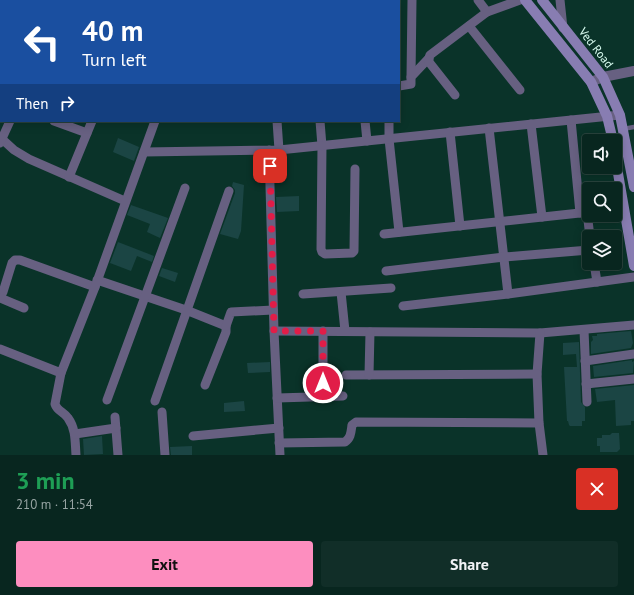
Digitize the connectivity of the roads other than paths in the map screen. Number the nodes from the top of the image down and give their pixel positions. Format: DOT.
graph roads {
  1 [pos="412,0"];
  2 [pos="478,0"];
  3 [pos="520,0"];
  4 [pos="525,0"];
  5 [pos="542,0"];
  6 [pos="560,0"];
  7 [pos="487,12"];
  8 [pos="469,26"];
  9 [pos="563,28"];
  10 [pos="429,58"];
  11 [pos="634,71"];
  12 [pos="411,77"];
  13 [pos="603,77"];
  14 [pos="591,82"];
  15 [pos="400,86"];
  16 [pos="520,90"];
  17 [pos="456,95"];
  18 [pos="620,115"];
  19 [pos="607,116"];
  20 [pos="571,120"];
  21 [pos="10,122"];
  22 [pos="57,122"];
  23 [pos="92,122"];
  24 [pos="155,122"];
  25 [pos="277,122"];
  26 [pos="320,122"];
  27 [pos="365,122"];
  28 [pos="389,122"];
  29 [pos="532,124"];
  30 [pos="634,127"];
  31 [pos="489,128"];
  32 [pos="623,129"];
  33 [pos="450,132"];
  34 [pos="87,133"];
  35 [pos="611,134"];
  36 [pos="389,139"];
  37 [pos="1,141"];
  38 [pos="367,141"];
  39 [pos="322,146"];
  40 [pos="274,150"];
  41 [pos="144,152"];
  42 [pos="355,169"];
  43 [pos="69,178"];
  44 [pos="634,187"];
  45 [pos="185,188"];
  46 [pos="229,191"];
  47 [pos="582,193"];
  48 [pos="125,201"];
  49 [pos="582,213"];
  50 [pos="542,218"];
  51 [pos="622,220"];
  52 [pos="500,222"];
  53 [pos="460,226"];
  54 [pos="399,232"];
  55 [pos="384,234"];
  56 [pos="582,251"];
  57 [pos="504,257"];
  58 [pos="634,266"];
  59 [pos="595,270"];
  60 [pos="386,271"];
  61 [pos="634,278"];
  62 [pos="597,282"];
  63 [pos="96,284"];
  64 [pos="391,288"];
  65 [pos="341,292"];
  66 [pos="303,294"];
  67 [pos="508,294"];
  68 [pos="1,295"];
  69 [pos="144,297"];
  70 [pos="403,306"];
  71 [pos="24,308"];
  72 [pos="186,310"];
  73 [pos="273,310"];
  74 [pos="634,325"];
  75 [pos="226,326"];
  76 [pos="584,330"];
  77 [pos="274,331"];
  78 [pos="323,331"];
  79 [pos="345,331"];
  80 [pos="370,332"];
  81 [pos="540,333"];
  82 [pos="0,349"];
  83 [pos="634,354"];
  84 [pos="585,361"];
  85 [pos="61,373"];
  86 [pos="537,374"];
  87 [pos="346,375"];
  88 [pos="369,375"];
  89 [pos="634,379"];
  90 [pos="586,384"];
  91 [pos="205,385"];
  92 [pos="323,396"];
  93 [pos="343,396"];
  94 [pos="277,398"];
  95 [pos="107,400"];
  96 [pos="155,401"];
  97 [pos="587,402"];
  98 [pos="162,412"];
  99 [pos="116,417"];
  100 [pos="539,423"];
  101 [pos="116,428"];
  102 [pos="279,428"];
  103 [pos="75,434"];
  104 [pos="193,436"];
  105 [pos="279,443"];
  106 [pos="76,455"];
  107 [pos="118,455"];
  108 [pos="165,455"];
  109 [pos="280,455"];
  110 [pos="542,455"];
  1 -- 12 [label="street"];
  2 -- 7 [label="street"];
  3 -- 7 [label="street"];
  4 -- 14 [label="main road, Ved Road"];
  5 -- 9 [label="main road, Ved Road"];
  6 -- 9 [label="street"];
  7 -- 8 [label="street"];
  8 -- 10 [label="street"];
  8 -- 16 [label="street"];
  9 -- 13 [label="main road, Ved Road"];
  10 -- 12 [label="street"];
  10 -- 17 [label="street"];
  11 -- 13 [label="street"];
  12 -- 15 [label="street"];
  13 -- 14 [label="street"];
  13 -- 18 [label="main road, Ved Road"];
  14 -- 19 [label="main road, Ved Road"];
  18 -- 19 [label="street"];
  18 -- 32 [label="main road, Ved Road"];
  19 -- 20 [label="street"];
  19 -- 35 [label="main road, Ved Road"];
  20 -- 29 [label="street"];
  20 -- 47 [label="street"];
  21 -- 37 [label="street"];
  22 -- 34 [label="street"];
  23 -- 34 [label="street"];
  24 -- 41 [label="street"];
  25 -- 40 [label="street"];
  26 -- 39 [label="street"];
  27 -- 38 [label="street"];
  28 -- 36 [label="street"];
  29 -- 31 [label="street"];
  29 -- 50 [label="street"];
  30 -- 32 [label="lane"];
  31 -- 33 [label="street"];
  31 -- 52 [label="street"];
  32 -- 44 [label="main road, Ved Road"];
  33 -- 36 [label="street"];
  33 -- 53 [label="street"];
  34 -- 43 [label="street"];
  36 -- 38 [label="street"];
  36 -- 54 [label="street"];
  37 -- 43 [label="street"];
  38 -- 39 [label="street"];
  39 -- 40 [label="street"];
  39 -- 42 [label="street"];
  40 -- 41 [label="street"];
  40 -- 73 [label="street"];
  41 -- 48 [label="street"];
  43 -- 48 [label="street"];
  45 -- 69 [label="street"];
  46 -- 72 [label="street"];
  48 -- 63 [label="street"];
  49 -- 50 [label="street"];
  50 -- 52 [label="street"];
  51 -- 58 [label="main road"];
  52 -- 53 [label="street"];
  52 -- 57 [label="street"];
  53 -- 54 [label="street"];
  54 -- 55 [label="street"];
  56 -- 57 [label="street"];
  57 -- 60 [label="street"];
  57 -- 67 [label="street"];
  59 -- 62 [label="street"];
  61 -- 62 [label="street"];
  62 -- 67 [label="street"];
  63 -- 68 [label="street"];
  63 -- 69 [label="street"];
  63 -- 85 [label="street"];
  64 -- 65 [label="street"];
  65 -- 66 [label="street"];
  65 -- 79 [label="street"];
  67 -- 70 [label="street"];
  68 -- 71 [label="street"];
  69 -- 72 [label="street"];
  69 -- 95 [label="street"];
  72 -- 75 [label="street"];
  72 -- 96 [label="street"];
  73 -- 75 [label="street"];
  73 -- 77 [label="street"];
  74 -- 76 [label="street"];
  75 -- 91 [label="street"];
  76 -- 81 [label="street"];
  76 -- 84 [label="street"];
  77 -- 78 [label="street"];
  77 -- 94 [label="street"];
  78 -- 79 [label="street"];
  78 -- 92 [label="street"];
  79 -- 80 [label="street"];
  80 -- 81 [label="street"];
  80 -- 88 [label="street"];
  81 -- 86 [label="street"];
  82 -- 85 [label="street"];
  83 -- 84 [label="street"];
  84 -- 90 [label="street"];
  85 -- 103 [label="street"];
  86 -- 88 [label="street"];
  86 -- 100 [label="street"];
  87 -- 88 [label="street"];
  89 -- 90 [label="street"];
  90 -- 97 [label="street"];
  92 -- 93 [label="street"];
  92 -- 94 [label="street"];
  94 -- 102 [label="street"];
  98 -- 108 [label="street"];
  99 -- 101 [label="street"];
  100 -- 105 [label="street"];
  100 -- 110 [label="street"];
  101 -- 103 [label="street"];
  101 -- 107 [label="street"];
  102 -- 104 [label="street"];
  102 -- 105 [label="street"];
  103 -- 106 [label="street"];
  105 -- 109 [label="street"];
}
